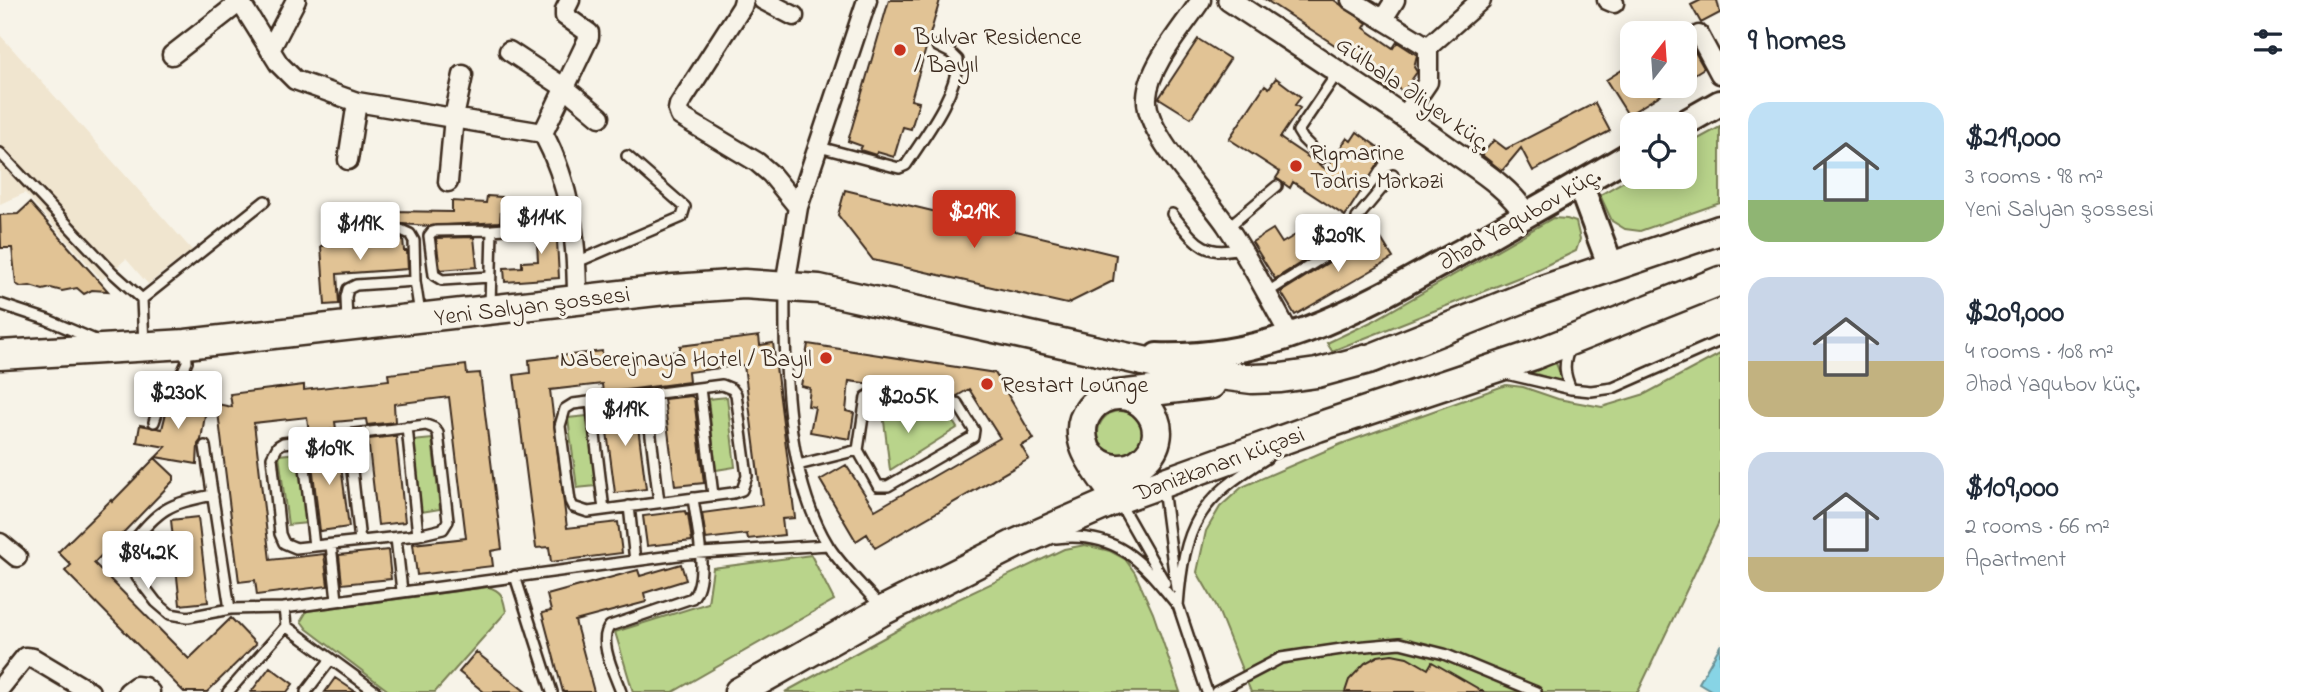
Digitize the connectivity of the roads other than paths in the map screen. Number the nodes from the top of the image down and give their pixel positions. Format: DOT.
graph roads {
  1 [pos="296,0"];
  2 [pos="570,0"];
  3 [pos="744,0"];
  4 [pos="763,0"];
  5 [pos="867,0"];
  6 [pos="1202,0"];
  7 [pos="1229,0"];
  8 [pos="1351,0"];
  9 [pos="1395,0"];
  10 [pos="1481,0"];
  11 [pos="240,1"];
  12 [pos="794,16"];
  13 [pos="1383,19"];
  14 [pos="1699,35"];
  15 [pos="937,46"];
  16 [pos="1428,47"];
  17 [pos="270,50"];
  18 [pos="509,51"];
  19 [pos="172,55"];
  20 [pos="1338,72"];
  21 [pos="1720,74"];
  22 [pos="463,75"];
  23 [pos="565,88"];
  24 [pos="357,102"];
  25 [pos="1720,103"];
  26 [pos="1405,116"];
  27 [pos="1697,116"];
  28 [pos="454,117"];
  29 [pos="600,117"];
  30 [pos="543,133"];
  31 [pos="819,147"];
  32 [pos="0,153"];
  33 [pos="627,156"];
  34 [pos="1322,158"];
  35 [pos="348,160"];
  36 [pos="1620,161"];
  37 [pos="1393,175"];
  38 [pos="447,182"];
  39 [pos="1580,184"];
  40 [pos="1277,186"];
  41 [pos="265,201"];
  42 [pos="798,207"];
  43 [pos="1172,214"];
  44 [pos="1526,215"];
  45 [pos="1228,227"];
  46 [pos="519,228"];
  47 [pos="337,230"];
  48 [pos="492,230"];
  49 [pos="1720,230"];
  50 [pos="1240,248"];
  51 [pos="577,262"];
  52 [pos="1611,267"];
  53 [pos="490,277"];
  54 [pos="415,281"];
  55 [pos="1720,281"];
  56 [pos="785,285"];
  57 [pos="1266,293"];
  58 [pos="142,299"];
  59 [pos="577,300"];
  60 [pos="0,304"];
  61 [pos="490,310"];
  62 [pos="421,318"];
  63 [pos="348,325"];
  64 [pos="1292,337"];
  65 [pos="1577,338"];
  66 [pos="1720,341"];
  67 [pos="1060,343"];
  68 [pos="186,344"];
  69 [pos="134,347"];
  70 [pos="0,355"];
  71 [pos="1480,373"];
  72 [pos="1252,379"];
  73 [pos="700,388"];
  74 [pos="1571,388"];
  75 [pos="646,395"];
  76 [pos="591,402"];
  77 [pos="1140,407"];
  78 [pos="154,422"];
  79 [pos="407,427"];
  80 [pos="1318,427"];
  81 [pos="348,435"];
  82 [pos="302,441"];
  83 [pos="205,446"];
  84 [pos="858,450"];
  85 [pos="1087,452"];
  86 [pos="798,465"];
  87 [pos="1162,482"];
  88 [pos="213,495"];
  89 [pos="713,495"];
  90 [pos="693,498"];
  91 [pos="1118,499"];
  92 [pos="659,502"];
  93 [pos="629,506"];
  94 [pos="604,510"];
  95 [pos="418,536"];
  96 [pos="397,538"];
  97 [pos="360,541"];
  98 [pos="0,543"];
  99 [pos="1015,544"];
  100 [pos="331,545"];
  101 [pos="828,545"];
  102 [pos="314,546"];
  103 [pos="700,554"];
  104 [pos="17,557"];
  105 [pos="635,561"];
  106 [pos="515,576"];
  107 [pos="402,591"];
  108 [pos="337,600"];
  109 [pos="1178,606"];
  110 [pos="284,607"];
  111 [pos="230,609"];
  112 [pos="884,610"];
  113 [pos="286,626"];
  114 [pos="331,659"];
  115 [pos="1,687"];
  116 [pos="90,692"];
  117 [pos="128,692"];
  118 [pos="150,692"];
  119 [pos="228,692"];
  120 [pos="306,692"];
  121 [pos="376,692"];
  122 [pos="551,692"];
  123 [pos="621,692"];
  124 [pos="739,692"];
  125 [pos="1207,692"];
  126 [pos="1216,692"];
  127 [pos="1536,692"];
  1 -- 17 [label="street"];
  2 -- 23 [label="street"];
  3 -- 42 [label="street"];
  4 -- 12 [label="street"];
  5 -- 31 [label="street"];
  6 -- 45 [label="street"];
  7 -- 20 [label="street, Gülbala Əliyev küç."];
  8 -- 13 [label="street"];
  9 -- 13 [label="street"];
  10 -- 16 [label="street"];
  11 -- 17 [label="street"];
  11 -- 19 [label="street"];
  13 -- 16 [label="street"];
  14 -- 21 [label="street"];
  15 -- 31 [label="lane"];
  16 -- 26 [label="street"];
  17 -- 24 [label="street"];
  18 -- 23 [label="street"];
  20 -- 26 [label="street, Gülbala Əliyev küç."];
  20 -- 34 [label="lane"];
  22 -- 28 [label="street"];
  23 -- 29 [label="street"];
  23 -- 30 [label="street"];
  24 -- 28 [label="street"];
  24 -- 35 [label="street"];
  25 -- 27 [label="main road"];
  26 -- 44 [label="street, Gülbala Əliyev küç."];
  28 -- 30 [label="street"];
  28 -- 38 [label="street"];
  30 -- 51 [label="street"];
  31 -- 42 [label="street"];
  32 -- 58 [label="lane"];
  33 -- 51 [label="lane"];
  36 -- 39 [label="main road, Əhəd Yaqubov küç."];
  37 -- 57 [label="lane"];
  39 -- 44 [label="main road, Əhəd Yaqubov küç."];
  39 -- 52 [label="main road"];
  40 -- 45 [label="lane"];
  41 -- 58 [label="lane"];
  42 -- 56 [label="street"];
  43 -- 50 [label="lane"];
  44 -- 64 [label="main road, Əhəd Yaqubov küç."];
  45 -- 50 [label="street"];
  46 -- 48 [label="lane"];
  47 -- 54 [label="lane"];
  48 -- 53 [label="lane"];
  48 -- 53 [label="lane"];
  49 -- 52 [label="highway"];
  50 -- 57 [label="street"];
  51 -- 59 [label="street"];
  52 -- 72 [label="highway"];
  53 -- 61 [label="lane"];
  54 -- 62 [label="lane"];
  54 -- 63 [label="lane"];
  55 -- 65 [label="highway, Dənizkənarı küçəsi"];
  56 -- 59 [label="highway, Yeni Salyan şossesi"];
  56 -- 67 [label="highway, Yeni Salyan şossesi"];
  56 -- 86 [label="lane"];
  57 -- 64 [label="street"];
  58 -- 69 [label="lane"];
  59 -- 61 [label="highway, Yeni Salyan şossesi"];
  60 -- 69 [label="lane"];
  61 -- 62 [label="highway, Yeni Salyan şossesi"];
  62 -- 63 [label="highway, Yeni Salyan şossesi"];
  63 -- 68 [label="highway, Yeni Salyan şossesi"];
  64 -- 67 [label="main road, Əhəd Yaqubov küç."];
  65 -- 71 [label="highway, Dənizkənarı küçəsi"];
  65 -- 74 [label="lane"];
  66 -- 74 [label="lane"];
  67 -- 72 [label="highway"];
  67 -- 77 [label="highway"];
  68 -- 69 [label="highway, Yeni Salyan şossesi"];
  68 -- 78 [label="lane"];
  69 -- 70 [label="highway, Yeni Salyan şossesi"];
  71 -- 74 [label="lane"];
  71 -- 80 [label="highway, Dənizkənarı küçəsi"];
  72 -- 77 [label="highway"];
  73 -- 75 [label="lane"];
  73 -- 89 [label="lane"];
  73 -- 89 [label="lane"];
  75 -- 76 [label="lane"];
  75 -- 92 [label="lane"];
  76 -- 94 [label="lane"];
  76 -- 94 [label="lane"];
  77 -- 85 [label="highway"];
  77 -- 85 [label="highway"];
  77 -- 87 [label="highway"];
  79 -- 81 [label="lane"];
  79 -- 95 [label="lane"];
  79 -- 95 [label="lane"];
  80 -- 87 [label="highway, Dənizkənarı küçəsi"];
  80 -- 109 [label="lane"];
  81 -- 82 [label="lane"];
  81 -- 97 [label="lane"];
  82 -- 102 [label="lane"];
  82 -- 102 [label="lane"];
  83 -- 88 [label="lane"];
  84 -- 84 [label="lane"];
  84 -- 86 [label="lane"];
  85 -- 91 [label="highway"];
  86 -- 101 [label="lane"];
  87 -- 91 [label="highway, Dənizkənarı küçəsi"];
  87 -- 109 [label="lane"];
  88 -- 111 [label="lane"];
  88 -- 111 [label="lane"];
  89 -- 90 [label="lane"];
  90 -- 92 [label="lane"];
  90 -- 103 [label="lane"];
  91 -- 99 [label="highway, Dənizkənarı küçəsi"];
  91 -- 109 [label="lane"];
  92 -- 93 [label="lane"];
  93 -- 94 [label="lane"];
  93 -- 105 [label="lane"];
  95 -- 96 [label="lane"];
  96 -- 97 [label="lane"];
  96 -- 107 [label="lane"];
  97 -- 100 [label="lane"];
  98 -- 104 [label="street"];
  99 -- 109 [label="lane"];
  99 -- 112 [label="highway, Dənizkənarı küçəsi"];
  100 -- 102 [label="lane"];
  100 -- 108 [label="lane"];
  101 -- 103 [label="lane"];
  101 -- 112 [label="lane"];
  103 -- 105 [label="lane"];
  103 -- 123 [label="lane"];
  105 -- 106 [label="lane"];
  106 -- 107 [label="lane"];
  106 -- 122 [label="lane"];
  107 -- 108 [label="lane"];
  108 -- 110 [label="lane"];
  109 -- 125 [label="lane"];
  110 -- 111 [label="lane"];
  110 -- 113 [label="lane"];
  112 -- 124 [label="highway, Dənizkənarı küçəsi"];
  113 -- 114 [label="lane"];
  113 -- 119 [label="lane"];
  114 -- 120 [label="lane"];
  114 -- 121 [label="lane"];
  115 -- 116 [label="street"];
  117 -- 118 [label="street"];
  126 -- 127 [label="lane"];
}
